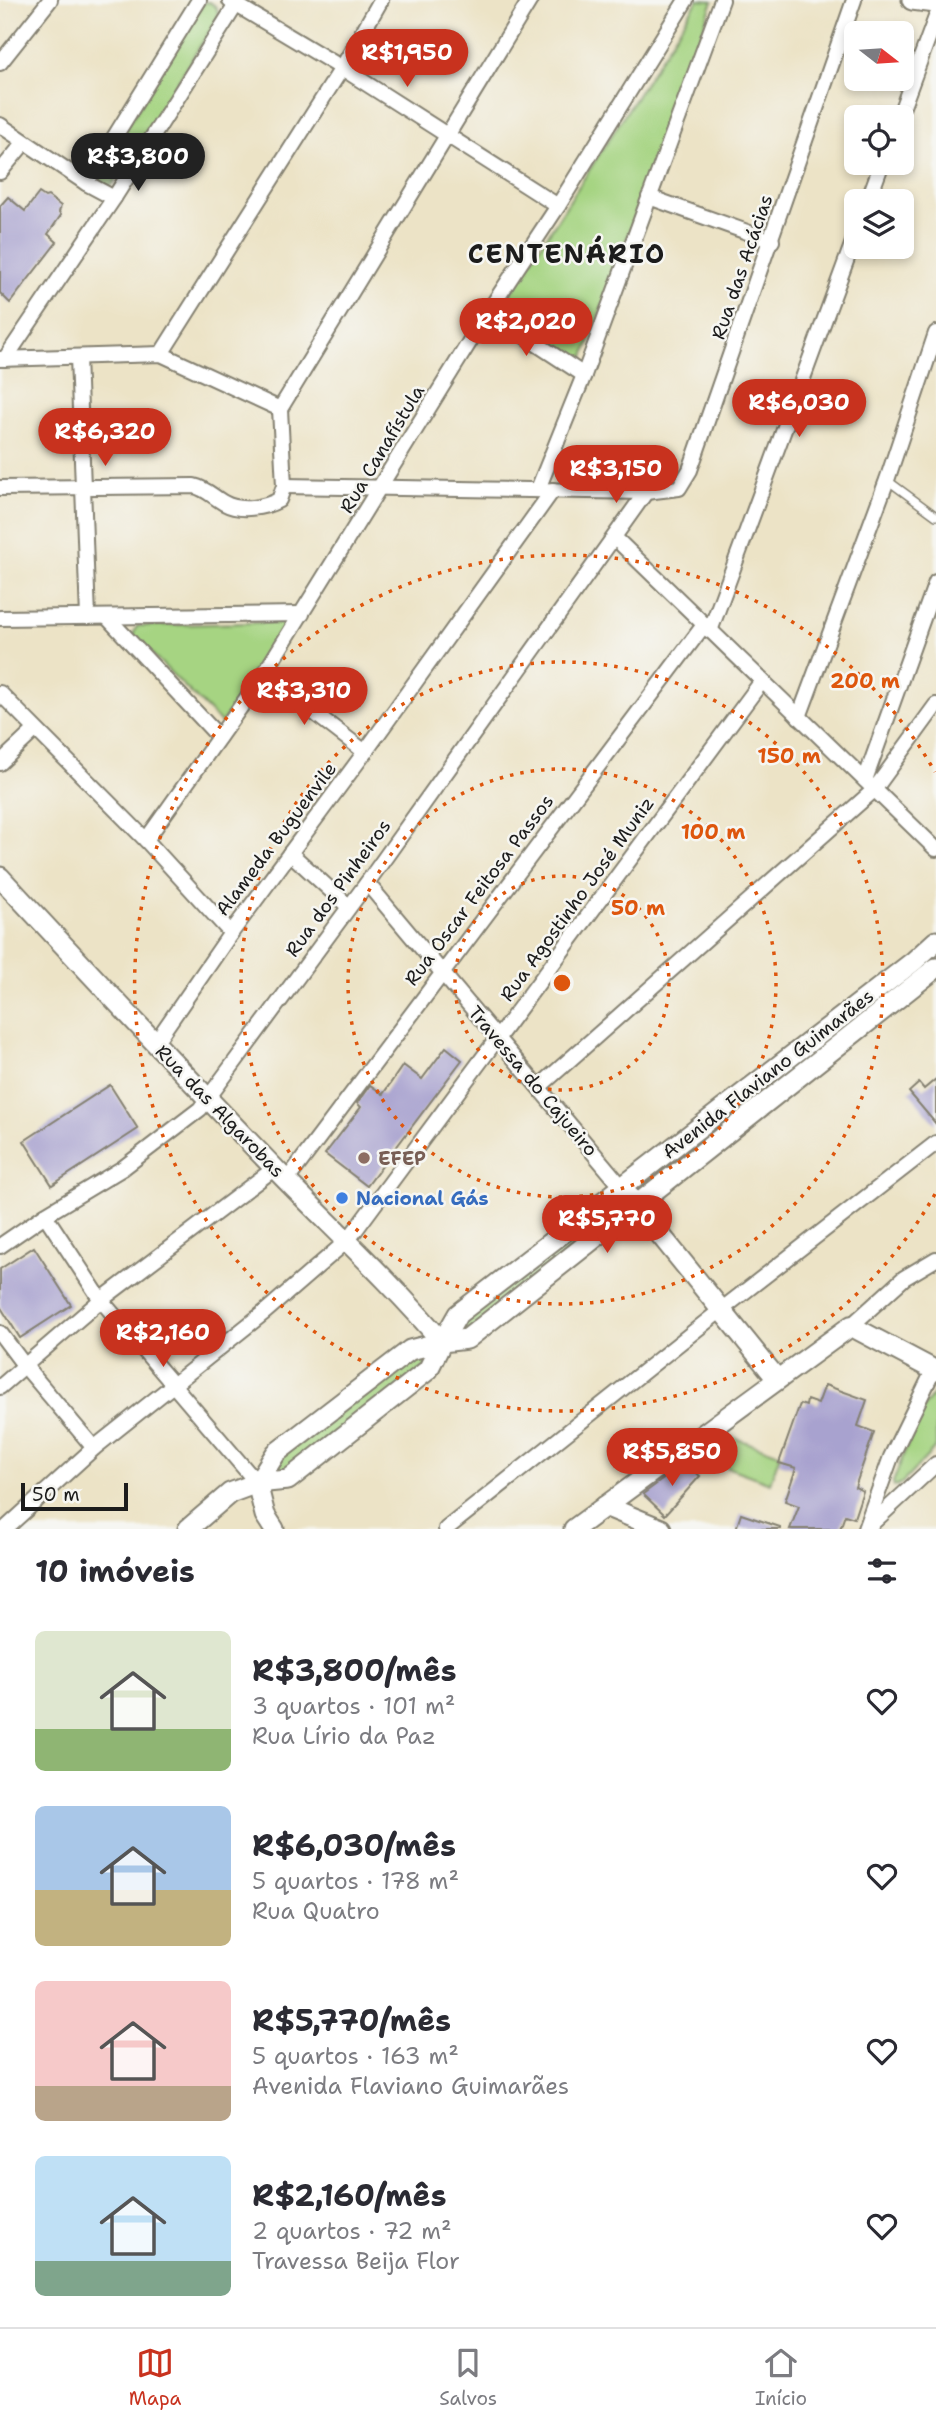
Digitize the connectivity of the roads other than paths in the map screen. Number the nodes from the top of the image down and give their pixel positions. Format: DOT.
graph roads {
  1 [pos="50,0"];
  2 [pos="199,0"];
  3 [pos="381,0"];
  4 [pos="530,0"];
  5 [pos="686,0"];
  6 [pos="722,0"];
  7 [pos="854,0"];
  8 [pos="912,0"];
  9 [pos="234,1"];
  10 [pos="936,3"];
  11 [pos="936,17"];
  12 [pos="0,63"];
  13 [pos="342,68"];
  14 [pos="903,105"];
  15 [pos="0,125"];
  16 [pos="448,136"];
  17 [pos="24,143"];
  18 [pos="0,172"];
  19 [pos="86,183"];
  20 [pos="649,197"];
  21 [pos="114,198"];
  22 [pos="558,206"];
  23 [pos="772,240"];
  24 [pos="847,259"];
  25 [pos="488,312"];
  26 [pos="936,333"];
  27 [pos="161,354"];
  28 [pos="78,357"];
  29 [pos="3,359"];
  30 [pos="584,375"];
  31 [pos="280,409"];
  32 [pos="887,480"];
  33 [pos="83,486"];
  34 [pos="285,486"];
  35 [pos="382,486"];
  36 [pos="0,488"];
  37 [pos="545,489"];
  38 [pos="646,492"];
  39 [pos="936,516"];
  40 [pos="615,538"];
  41 [pos="936,582"];
  42 [pos="302,614"];
  43 [pos="88,617"];
  44 [pos="107,617"];
  45 [pos="0,618"];
  46 [pos="707,628"];
  47 [pos="264,674"];
  48 [pos="762,681"];
  49 [pos="0,693"];
  50 [pos="936,705"];
  51 [pos="799,717"];
  52 [pos="35,730"];
  53 [pos="219,737"];
  54 [pos="365,752"];
  55 [pos="0,764"];
  56 [pos="869,785"];
  57 [pos="146,840"];
  58 [pos="933,840"];
  59 [pos="290,853"];
  60 [pos="0,877"];
  61 [pos="366,883"];
  62 [pos="348,906"];
  63 [pos="231,933"];
  64 [pos="936,941"];
  65 [pos="936,968"];
  66 [pos="440,974"];
  67 [pos="499,1038"];
  68 [pos="155,1042"];
  69 [pos="539,1087"];
  70 [pos="209,1097"];
  71 [pos="936,1143"];
  72 [pos="281,1174"];
  73 [pos="622,1187"];
  74 [pos="637,1206"];
  75 [pos="45,1215"];
  76 [pos="348,1240"];
  77 [pos="0,1246"];
  78 [pos="936,1259"];
  79 [pos="101,1300"];
  80 [pos="720,1310"];
  81 [pos="851,1326"];
  82 [pos="0,1333"];
  83 [pos="442,1342"];
  84 [pos="24,1366"];
  85 [pos="935,1370"];
  86 [pos="777,1379"];
  87 [pos="173,1384"];
  88 [pos="0,1387"];
  89 [pos="94,1448"];
  90 [pos="936,1464"];
  91 [pos="257,1483"];
  92 [pos="606,1506"];
  93 [pos="5,1529"];
  94 [pos="188,1529"];
  95 [pos="274,1529"];
  96 [pos="446,1529"];
  97 [pos="574,1529"];
  98 [pos="661,1529"];
  99 [pos="865,1529"];
  1 -- 12 [label="street"];
  2 -- 19 [label="street"];
  3 -- 13 [label="street"];
  4 -- 16 [label="street"];
  5 -- 22 [label="street, Rua Canafístula"];
  6 -- 20 [label="street, Alameda Buguenvile"];
  7 -- 23 [label="street, Rua das Acácias"];
  8 -- 10 [label="main road"];
  9 -- 13 [label="street"];
  9 -- 21 [label="street"];
  11 -- 14 [label="street"];
  13 -- 16 [label="street"];
  13 -- 27 [label="street"];
  15 -- 17 [label="street"];
  16 -- 22 [label="street"];
  16 -- 31 [label="street"];
  17 -- 18 [label="street"];
  17 -- 19 [label="street"];
  19 -- 21 [label="street"];
  20 -- 23 [label="street"];
  20 -- 30 [label="street, Alameda Buguenvile"];
  21 -- 29 [label="street"];
  22 -- 25 [label="street, Rua Canafístula"];
  23 -- 38 [label="street, Rua das Acácias"];
  24 -- 46 [label="street, Rua Oscar Feitosa Passos"];
  25 -- 30 [label="street"];
  25 -- 35 [label="street, Rua Canafístula"];
  26 -- 32 [label="street"];
  27 -- 28 [label="street"];
  27 -- 31 [label="street"];
  28 -- 29 [label="street"];
  28 -- 33 [label="street"];
  30 -- 37 [label="street, Alameda Buguenvile"];
  31 -- 34 [label="street"];
  32 -- 39 [label="lane"];
  32 -- 51 [label="street"];
  33 -- 34 [label="street"];
  33 -- 36 [label="street"];
  33 -- 43 [label="street"];
  34 -- 35 [label="street, Rua das Acácias"];
  35 -- 37 [label="street, Rua das Acácias"];
  35 -- 42 [label="street, Rua Canafístula"];
  37 -- 38 [label="street, Rua das Acácias"];
  37 -- 54 [label="street, Alameda Buguenvile"];
  38 -- 40 [label="street, Rua dos Pinheiros"];
  40 -- 46 [label="street"];
  40 -- 61 [label="street, Rua dos Pinheiros"];
  41 -- 56 [label="street"];
  42 -- 44 [label="street"];
  42 -- 47 [label="street, Rua Canafístula"];
  43 -- 44 [label="street"];
  43 -- 45 [label="street"];
  44 -- 53 [label="street"];
  46 -- 48 [label="street"];
  46 -- 66 [label="street, Rua Oscar Feitosa Passos"];
  47 -- 53 [label="street, Rua Canafístula"];
  47 -- 54 [label="street"];
  48 -- 51 [label="street"];
  48 -- 67 [label="street, Rua Agostinho José Muniz"];
  49 -- 52 [label="street"];
  50 -- 56 [label="street"];
  51 -- 56 [label="street"];
  52 -- 55 [label="street"];
  52 -- 57 [label="street"];
  53 -- 57 [label="street, Rua Canafístula"];
  54 -- 59 [label="street, Alameda Buguenvile"];
  56 -- 58 [label="street"];
  56 -- 69 [label="street"];
  57 -- 63 [label="street"];
  59 -- 62 [label="street"];
  59 -- 63 [label="street, Alameda Buguenvile"];
  60 -- 68 [label="main road, Rua das Algarobas"];
  61 -- 62 [label="street, Rua dos Pinheiros"];
  61 -- 66 [label="street, Travessa do Cajueiro"];
  62 -- 70 [label="street, Rua dos Pinheiros"];
  63 -- 68 [label="street, Alameda Buguenvile"];
  64 -- 73 [label="main road, Avenida Flaviano Guimarães"];
  65 -- 74 [label="main road, Avenida Flaviano Guimarães"];
  66 -- 67 [label="street, Travessa do Cajueiro"];
  66 -- 72 [label="street, Rua Oscar Feitosa Passos"];
  67 -- 69 [label="street, Travessa do Cajueiro"];
  67 -- 76 [label="street, Rua Agostinho José Muniz"];
  68 -- 70 [label="main road, Rua das Algarobas"];
  69 -- 73 [label="street, Travessa do Cajueiro"];
  70 -- 72 [label="main road, Rua das Algarobas"];
  70 -- 75 [label="street, Rua dos Pinheiros"];
  71 -- 80 [label="street"];
  72 -- 76 [label="main road, Rua das Algarobas"];
  72 -- 79 [label="street, Rua Oscar Feitosa Passos"];
  73 -- 74 [label="main road, Travessa do Cajueiro"];
  73 -- 83 [label="main road, Avenida Flaviano Guimarães"];
  74 -- 80 [label="main road, Travessa do Cajueiro"];
  74 -- 83 [label="main road, Avenida Flaviano Guimarães"];
  75 -- 77 [label="street, Rua dos Pinheiros"];
  75 -- 79 [label="street"];
  76 -- 83 [label="main road, Rua das Algarobas"];
  76 -- 87 [label="street, Rua Agostinho José Muniz"];
  78 -- 81 [label="street"];
  79 -- 84 [label="street, Rua Oscar Feitosa Passos"];
  79 -- 87 [label="street"];
  80 -- 86 [label="main road, Travessa do Cajueiro"];
  80 -- 96 [label="street"];
  81 -- 85 [label="main road"];
  81 -- 86 [label="main road"];
  82 -- 84 [label="street"];
  83 -- 91 [label="main road, Avenida Flaviano Guimarães"];
  83 -- 91 [label="main road, Avenida Flaviano Guimarães"];
  84 -- 88 [label="street, Rua Oscar Feitosa Passos"];
  84 -- 89 [label="street"];
  85 -- 99 [label="street"];
  86 -- 92 [label="main road"];
  87 -- 89 [label="street, Rua Agostinho José Muniz"];
  87 -- 91 [label="street"];
  89 -- 93 [label="street, Rua Agostinho José Muniz"];
  90 -- 99 [label="street"];
  91 -- 94 [label="main road"];
  91 -- 95 [label="main road"];
  92 -- 97 [label="main road"];
  92 -- 98 [label="main road"];
}
